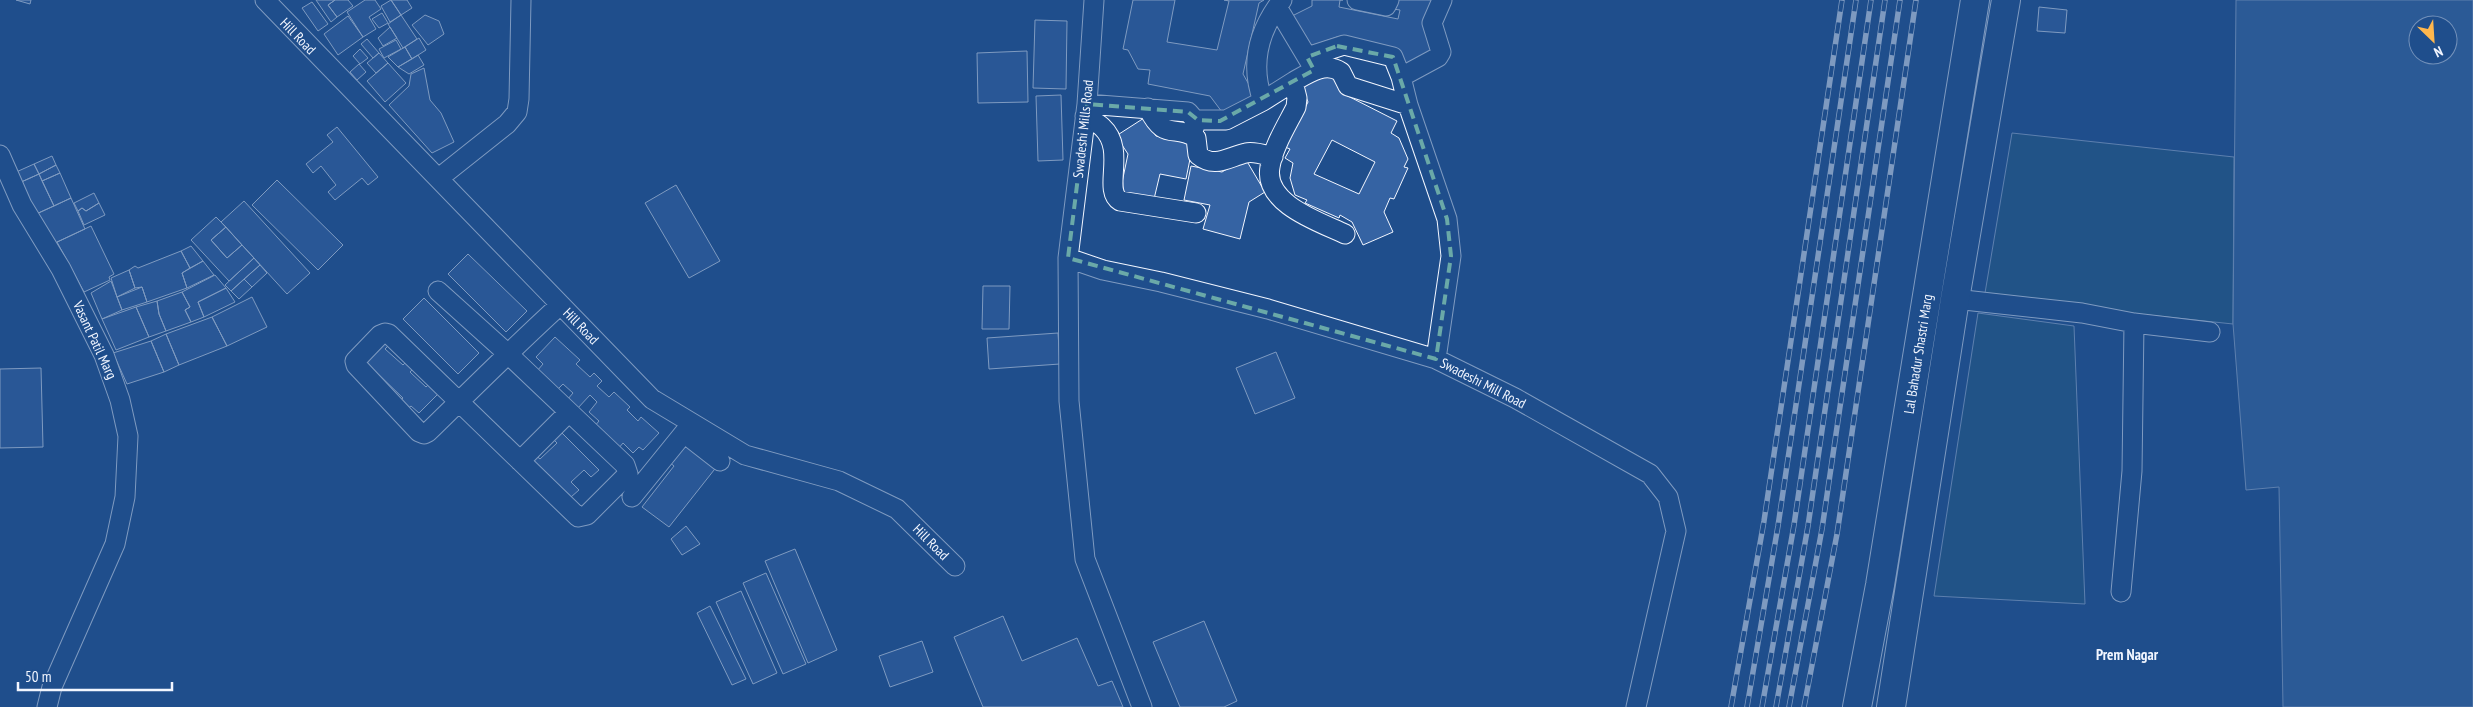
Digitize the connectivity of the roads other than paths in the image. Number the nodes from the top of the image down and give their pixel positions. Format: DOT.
graph roads {
  1 [pos="264,0"];
  2 [pos="522,0"];
  3 [pos="1094,0"];
  4 [pos="1357,0"];
  5 [pos="1389,0"];
  6 [pos="1442,0"];
  7 [pos="1975,0"];
  8 [pos="2006,0"];
  9 [pos="1280,4"];
  10 [pos="1311,64"];
  11 [pos="1401,76"];
  12 [pos="1962,77"];
  13 [pos="1993,80"];
  14 [pos="1292,82"];
  15 [pos="1263,101"];
  16 [pos="1408,105"];
  17 [pos="1086,110"];
  18 [pos="1194,128"];
  19 [pos="0,155"];
  20 [pos="1272,157"];
  21 [pos="439,178"];
  22 [pos="1196,213"];
  23 [pos="1939,222"];
  24 [pos="1967,227"];
  25 [pos="1345,234"];
  26 [pos="1068,258"];
  27 [pos="438,291"];
  28 [pos="1955,299"];
  29 [pos="560,305"];
  30 [pos="2134,323"];
  31 [pos="2210,332"];
  32 [pos="508,354"];
  33 [pos="1436,359"];
  34 [pos="459,401"];
  35 [pos="569,412"];
  36 [pos="688,428"];
  37 [pos="1904,435"];
  38 [pos="1932,439"];
  39 [pos="520,461"];
  40 [pos="720,461"];
  41 [pos="632,497"];
  42 [pos="955,566"];
  43 [pos="2121,592"];
  44 [pos="47,707"];
  45 [pos="1142,707"];
  46 [pos="1636,707"];
  47 [pos="1857,707"];
  48 [pos="1890,707"];
  1 -- 21 [label="street, Hill Road"];
  2 -- 21 [label="street"];
  3 -- 17 [label="street, Swadeshi Mills Road"];
  4 -- 5 [label="street"];
  6 -- 11 [label="street"];
  7 -- 12 [label="main road, Lal Bahadur Shastri Marg"];
  8 -- 13 [label="main road, Lal Bahadur Shastri Marg"];
  9 -- 10 [label="street"];
  9 -- 15 [label="street"];
  10 -- 11 [label="street"];
  10 -- 14 [label="street"];
  10 -- 16 [label="street"];
  11 -- 16 [label="street"];
  12 -- 13 [label="main road"];
  12 -- 23 [label="main road, Lal Bahadur Shastri Marg"];
  13 -- 24 [label="main road, Lal Bahadur Shastri Marg"];
  14 -- 15 [label="street"];
  14 -- 20 [label="street"];
  15 -- 18 [label="street"];
  16 -- 33 [label="street"];
  17 -- 18 [label="street"];
  17 -- 22 [label="street"];
  17 -- 26 [label="street, Swadeshi Mills Road"];
  18 -- 20 [label="street"];
  19 -- 44 [label="street, Vasant Patil Marg"];
  20 -- 25 [label="street"];
  21 -- 29 [label="street, Hill Road"];
  23 -- 24 [label="main road"];
  23 -- 37 [label="main road, Lal Bahadur Shastri Marg"];
  24 -- 28 [label="main road, Lal Bahadur Shastri Marg"];
  26 -- 33 [label="street, Swadeshi Mill Road"];
  26 -- 45 [label="street, Swadeshi Mills Road"];
  27 -- 32 [label="street"];
  28 -- 30 [label="street"];
  28 -- 38 [label="main road, Lal Bahadur Shastri Marg"];
  29 -- 32 [label="street"];
  29 -- 36 [label="street, Hill Road"];
  30 -- 31 [label="street"];
  30 -- 43 [label="street"];
  32 -- 34 [label="street"];
  32 -- 35 [label="street"];
  33 -- 46 [label="street, Swadeshi Mill Road"];
  34 -- 34 [label="street"];
  34 -- 39 [label="street"];
  35 -- 39 [label="street"];
  35 -- 39 [label="street"];
  36 -- 40 [label="street"];
  36 -- 41 [label="street"];
  36 -- 42 [label="street, Hill Road"];
  37 -- 38 [label="main road"];
  37 -- 47 [label="main road, Lal Bahadur Shastri Marg"];
  38 -- 48 [label="main road, Lal Bahadur Shastri Marg"];
}
